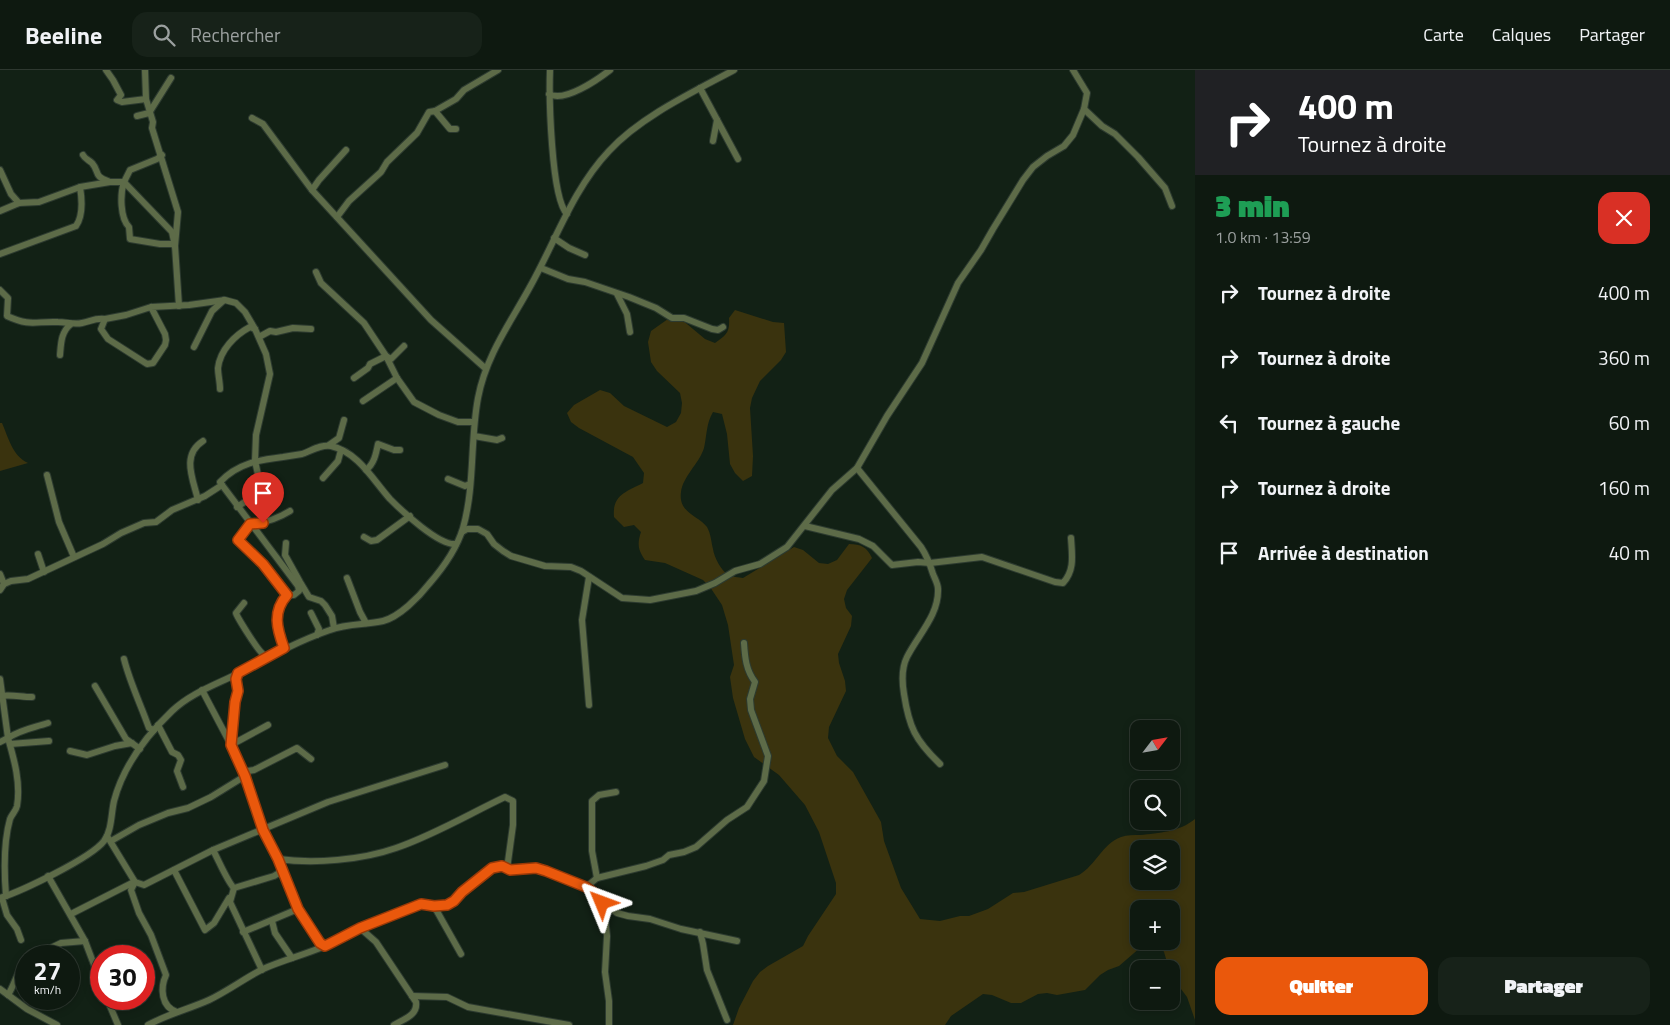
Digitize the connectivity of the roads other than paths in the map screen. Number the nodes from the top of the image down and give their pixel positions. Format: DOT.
graph roads {
  1 [pos="106,70"];
  2 [pos="145,70"];
  3 [pos="498,70"];
  4 [pos="550,70"];
  5 [pos="610,70"];
  6 [pos="734,70"];
  7 [pos="1073,70"];
  8 [pos="723,72"];
  9 [pos="171,78"];
  10 [pos="700,88"];
  11 [pos="549,94"];
  12 [pos="146,99"];
  13 [pos="709,104"];
  14 [pos="1084,110"];
  15 [pos="435,111"];
  16 [pos="705,111"];
  17 [pos="149,113"];
  18 [pos="137,116"];
  19 [pos="252,118"];
  20 [pos="717,120"];
  21 [pos="456,129"];
  22 [pos="713,141"];
  23 [pos="346,150"];
  24 [pos="82,155"];
  25 [pos="162,155"];
  26 [pos="738,159"];
  27 [pos="0,170"];
  28 [pos="110,182"];
  29 [pos="124,182"];
  30 [pos="80,187"];
  31 [pos="312,190"];
  32 [pos="19,203"];
  33 [pos="1172,206"];
  34 [pos="0,211"];
  35 [pos="567,214"];
  36 [pos="337,217"];
  37 [pos="554,238"];
  38 [pos="175,246"];
  39 [pos="0,254"];
  40 [pos="585,255"];
  41 [pos="541,268"];
  42 [pos="316,272"];
  43 [pos="0,290"];
  44 [pos="616,293"];
  45 [pos="225,300"];
  46 [pos="179,306"];
  47 [pos="151,307"];
  48 [pos="106,319"];
  49 [pos="71,324"];
  50 [pos="723,327"];
  51 [pos="255,329"];
  52 [pos="310,329"];
  53 [pos="630,332"];
  54 [pos="259,337"];
  55 [pos="404,346"];
  56 [pos="194,347"];
  57 [pos="60,355"];
  58 [pos="386,356"];
  59 [pos="485,368"];
  60 [pos="354,378"];
  61 [pos="397,378"];
  62 [pos="220,389"];
  63 [pos="362,401"];
  64 [pos="344,420"];
  65 [pos="474,422"];
  66 [pos="474,436"];
  67 [pos="502,438"];
  68 [pos="203,441"];
  69 [pos="330,445"];
  70 [pos="341,450"];
  71 [pos="400,450"];
  72 [pos="255,461"];
  73 [pos="857,468"];
  74 [pos="366,470"];
  75 [pos="47,475"];
  76 [pos="323,478"];
  77 [pos="448,479"];
  78 [pos="470,484"];
  79 [pos="222,485"];
  80 [pos="198,500"];
  81 [pos="237,507"];
  82 [pos="290,511"];
  83 [pos="410,516"];
  84 [pos="250,524"];
  85 [pos="805,526"];
  86 [pos="462,532"];
  87 [pos="364,538"];
  88 [pos="1072,538"];
  89 [pos="286,543"];
  90 [pos="456,544"];
  91 [pos="38,554"];
  92 [pos="74,557"];
  93 [pos="930,563"];
  94 [pos="44,572"];
  95 [pos="0,574"];
  96 [pos="589,577"];
  97 [pos="347,578"];
  98 [pos="2,587"];
  99 [pos="287,595"];
  100 [pos="244,603"];
  101 [pos="311,612"];
  102 [pos="366,623"];
  103 [pos="334,628"];
  104 [pos="317,635"];
  105 [pos="744,643"];
  106 [pos="284,648"];
  107 [pos="124,660"];
  108 [pos="262,660"];
  109 [pos="238,673"];
  110 [pos="0,679"];
  111 [pos="96,686"];
  112 [pos="202,690"];
  113 [pos="1,696"];
  114 [pos="32,697"];
  115 [pos="589,704"];
  116 [pos="48,723"];
  117 [pos="268,725"];
  118 [pos="156,728"];
  119 [pos="9,741"];
  120 [pos="0,742"];
  121 [pos="50,742"];
  122 [pos="132,743"];
  123 [pos="231,745"];
  124 [pos="140,750"];
  125 [pos="70,751"];
  126 [pos="311,759"];
  127 [pos="445,764"];
  128 [pos="940,764"];
  129 [pos="245,776"];
  130 [pos="183,787"];
  131 [pos="616,792"];
  132 [pos="263,830"];
  133 [pos="109,839"];
  134 [pos="213,850"];
  135 [pos="278,859"];
  136 [pos="281,867"];
  137 [pos="507,868"];
  138 [pos="174,870"];
  139 [pos="48,876"];
  140 [pos="597,878"];
  141 [pos="136,882"];
  142 [pos="586,887"];
  143 [pos="234,888"];
  144 [pos="3,897"];
  145 [pos="230,898"];
  146 [pos="602,903"];
  147 [pos="434,906"];
  148 [pos="298,909"];
  149 [pos="70,914"];
  150 [pos="272,921"];
  151 [pos="360,928"];
  152 [pos="243,932"];
  153 [pos="700,932"];
  154 [pos="21,940"];
  155 [pos="85,941"];
  156 [pos="737,941"];
  157 [pos="59,945"];
  158 [pos="325,946"];
  159 [pos="90,954"];
  160 [pos="461,954"];
  161 [pos="292,958"];
  162 [pos="262,970"];
  163 [pos="15,983"];
  164 [pos="0,989"];
  165 [pos="8,996"];
  166 [pos="412,996"];
  167 [pos="112,1010"];
  168 [pos="177,1012"];
  169 [pos="727,1020"];
  170 [pos="57,1025"];
  171 [pos="118,1025"];
  172 [pos="148,1025"];
  173 [pos="394,1025"];
  174 [pos="569,1025"];
  175 [pos="609,1025"];
  1 -- 12 [label="street"];
  2 -- 12 [label="street"];
  3 -- 15 [label="street"];
  4 -- 11 [label="street"];
  5 -- 11 [label="street"];
  6 -- 8 [label="street"];
  7 -- 14 [label="street"];
  8 -- 10 [label="street"];
  9 -- 17 [label="street"];
  10 -- 13 [label="street"];
  10 -- 35 [label="street"];
  11 -- 35 [label="street"];
  12 -- 17 [label="street"];
  13 -- 16 [label="street"];
  13 -- 20 [label="street"];
  14 -- 33 [label="street"];
  14 -- 73 [label="street"];
  15 -- 21 [label="street"];
  15 -- 36 [label="street"];
  17 -- 18 [label="street"];
  17 -- 25 [label="street"];
  19 -- 31 [label="street"];
  20 -- 22 [label="street"];
  20 -- 26 [label="street"];
  23 -- 31 [label="street"];
  24 -- 28 [label="street"];
  25 -- 29 [label="street"];
  25 -- 38 [label="street"];
  27 -- 32 [label="street"];
  28 -- 29 [label="street"];
  28 -- 30 [label="street"];
  29 -- 38 [label="street"];
  29 -- 38 [label="street"];
  30 -- 32 [label="street"];
  30 -- 39 [label="street"];
  31 -- 36 [label="street"];
  32 -- 34 [label="street"];
  35 -- 37 [label="street"];
  36 -- 59 [label="street"];
  37 -- 40 [label="street"];
  37 -- 41 [label="street"];
  38 -- 46 [label="street"];
  41 -- 44 [label="street"];
  41 -- 59 [label="street"];
  42 -- 58 [label="street"];
  43 -- 49 [label="street"];
  44 -- 50 [label="street"];
  44 -- 53 [label="street"];
  45 -- 46 [label="street"];
  45 -- 51 [label="street"];
  45 -- 56 [label="street"];
  46 -- 47 [label="street"];
  47 -- 48 [label="street"];
  47 -- 48 [label="street"];
  48 -- 49 [label="street"];
  49 -- 57 [label="street"];
  51 -- 54 [label="street"];
  51 -- 62 [label="street"];
  52 -- 54 [label="street"];
  54 -- 72 [label="street"];
  55 -- 58 [label="street"];
  58 -- 60 [label="street"];
  58 -- 61 [label="street"];
  59 -- 65 [label="street"];
  61 -- 63 [label="street"];
  61 -- 65 [label="street"];
  64 -- 69 [label="street"];
  65 -- 66 [label="street"];
  66 -- 67 [label="street"];
  66 -- 78 [label="street"];
  68 -- 80 [label="street"];
  69 -- 70 [label="street"];
  69 -- 72 [label="street"];
  70 -- 74 [label="street"];
  70 -- 76 [label="street"];
  71 -- 74 [label="street"];
  72 -- 79 [label="street"];
  72 -- 81 [label="street"];
  73 -- 85 [label="street"];
  73 -- 93 [label="street"];
  74 -- 83 [label="street"];
  75 -- 92 [label="street"];
  77 -- 78 [label="street"];
  78 -- 86 [label="street"];
  79 -- 80 [label="street"];
  79 -- 81 [label="street"];
  80 -- 92 [label="street"];
  81 -- 84 [label="street"];
  82 -- 84 [label="street"];
  83 -- 87 [label="street"];
  83 -- 90 [label="street"];
  84 -- 99 [label="street"];
  84 -- 99 [label="street"];
  85 -- 93 [label="street"];
  85 -- 96 [label="street"];
  86 -- 90 [label="street"];
  86 -- 96 [label="street"];
  88 -- 93 [label="street"];
  89 -- 103 [label="street"];
  90 -- 102 [label="street"];
  91 -- 94 [label="street"];
  92 -- 94 [label="street"];
  93 -- 128 [label="street"];
  94 -- 98 [label="street"];
  95 -- 98 [label="street"];
  96 -- 115 [label="street"];
  97 -- 102 [label="street"];
  99 -- 106 [label="street"];
  100 -- 108 [label="street"];
  101 -- 104 [label="street"];
  102 -- 103 [label="street"];
  103 -- 104 [label="street"];
  104 -- 106 [label="street"];
  105 -- 140 [label="street"];
  106 -- 108 [label="street"];
  107 -- 118 [label="street"];
  108 -- 109 [label="street"];
  109 -- 112 [label="street"];
  109 -- 123 [label="street"];
  110 -- 113 [label="street"];
  111 -- 122 [label="street"];
  112 -- 118 [label="street"];
  112 -- 123 [label="street"];
  113 -- 114 [label="street"];
  113 -- 119 [label="street"];
  116 -- 119 [label="street"];
  117 -- 123 [label="street"];
  118 -- 124 [label="street"];
  118 -- 130 [label="street"];
  119 -- 120 [label="street"];
  119 -- 121 [label="street"];
  119 -- 144 [label="street"];
  122 -- 124 [label="street"];
  122 -- 125 [label="street"];
  123 -- 129 [label="street"];
  124 -- 133 [label="street"];
  126 -- 129 [label="street"];
  127 -- 132 [label="street"];
  129 -- 132 [label="street"];
  129 -- 133 [label="street"];
  131 -- 140 [label="street"];
  132 -- 134 [label="street"];
  132 -- 135 [label="street"];
  133 -- 139 [label="street"];
  133 -- 141 [label="street"];
  134 -- 138 [label="street"];
  134 -- 143 [label="street"];
  135 -- 136 [label="street"];
  135 -- 137 [label="street"];
  136 -- 143 [label="street"];
  136 -- 148 [label="street"];
  137 -- 142 [label="street"];
  137 -- 147 [label="street"];
  138 -- 141 [label="street"];
  138 -- 145 [label="street"];
  139 -- 144 [label="street"];
  139 -- 149 [label="street"];
  140 -- 142 [label="street"];
  141 -- 149 [label="street"];
  141 -- 168 [label="street"];
  142 -- 146 [label="street"];
  143 -- 145 [label="street"];
  144 -- 154 [label="street"];
  145 -- 152 [label="street"];
  146 -- 153 [label="street"];
  146 -- 175 [label="street"];
  147 -- 151 [label="street"];
  147 -- 160 [label="street"];
  148 -- 150 [label="street"];
  148 -- 158 [label="street"];
  149 -- 155 [label="street"];
  150 -- 152 [label="street"];
  150 -- 161 [label="street"];
  151 -- 158 [label="street"];
  151 -- 166 [label="street"];
  152 -- 162 [label="street"];
  153 -- 156 [label="street"];
  153 -- 169 [label="street"];
  155 -- 157 [label="street"];
  155 -- 159 [label="street"];
  158 -- 161 [label="street"];
  161 -- 162 [label="street"];
  162 -- 168 [label="street"];
  163 -- 165 [label="street"];
  164 -- 165 [label="street"];
  165 -- 170 [label="street"];
  166 -- 173 [label="street"];
  166 -- 174 [label="street"];
  167 -- 171 [label="street"];
  168 -- 172 [label="street"];
}
